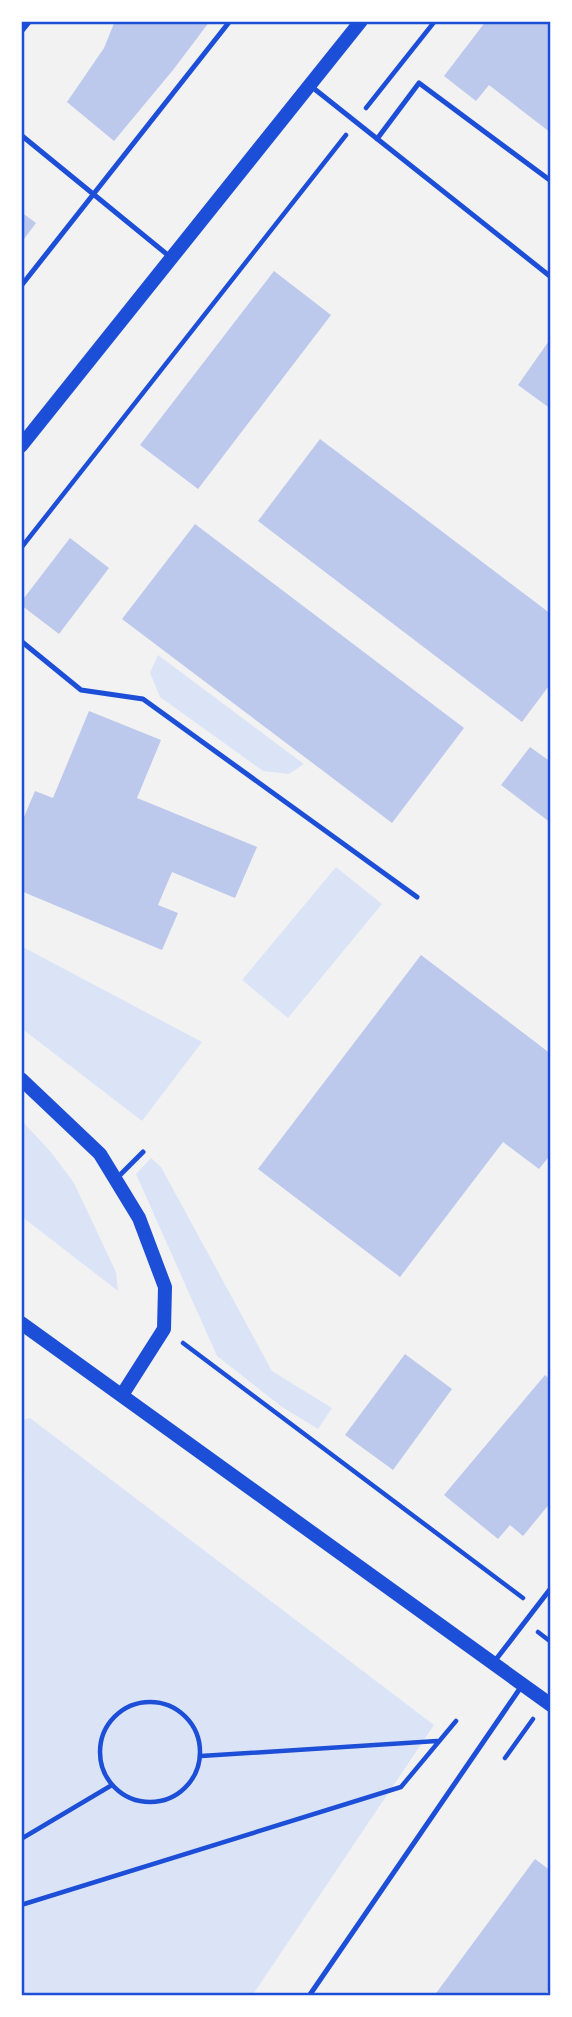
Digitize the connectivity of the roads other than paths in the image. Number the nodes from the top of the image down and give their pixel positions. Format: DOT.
graph roads {
  1 [pos="30,21"];
  2 [pos="230,21"];
  3 [pos="361,21"];
  4 [pos="21,32"];
  5 [pos="310,85"];
  6 [pos="21,135"];
  7 [pos="377,139"];
  8 [pos="551,181"];
  9 [pos="93,194"];
  10 [pos="172,258"];
  11 [pos="551,277"];
  12 [pos="21,286"];
  13 [pos="21,446"];
  14 [pos="21,641"];
  15 [pos="417,897"];
  16 [pos="21,1079"];
  17 [pos="143,1152"];
  18 [pos="115,1180"];
  19 [pos="21,1323"];
  20 [pos="122,1395"];
  21 [pos="551,1588"];
  22 [pos="492,1664"];
  23 [pos="522,1686"];
  24 [pos="548,1703"];
  25 [pos="309,1996"];
  1 -- 4 [label="lane"];
  2 -- 9 [label="lane"];
  3 -- 5 [label="main road"];
  5 -- 7 [label="lane"];
  5 -- 10 [label="main road"];
  6 -- 9 [label="lane"];
  7 -- 8 [label="lane"];
  7 -- 11 [label="lane"];
  9 -- 10 [label="lane"];
  9 -- 12 [label="lane"];
  10 -- 13 [label="main road"];
  14 -- 15 [label="lane"];
  16 -- 18 [label="main road"];
  17 -- 18 [label="lane"];
  18 -- 20 [label="main road"];
  19 -- 20 [label="main road"];
  20 -- 22 [label="main road"];
  21 -- 22 [label="lane"];
  22 -- 23 [label="main road"];
  23 -- 24 [label="main road"];
  23 -- 25 [label="lane"];
}
